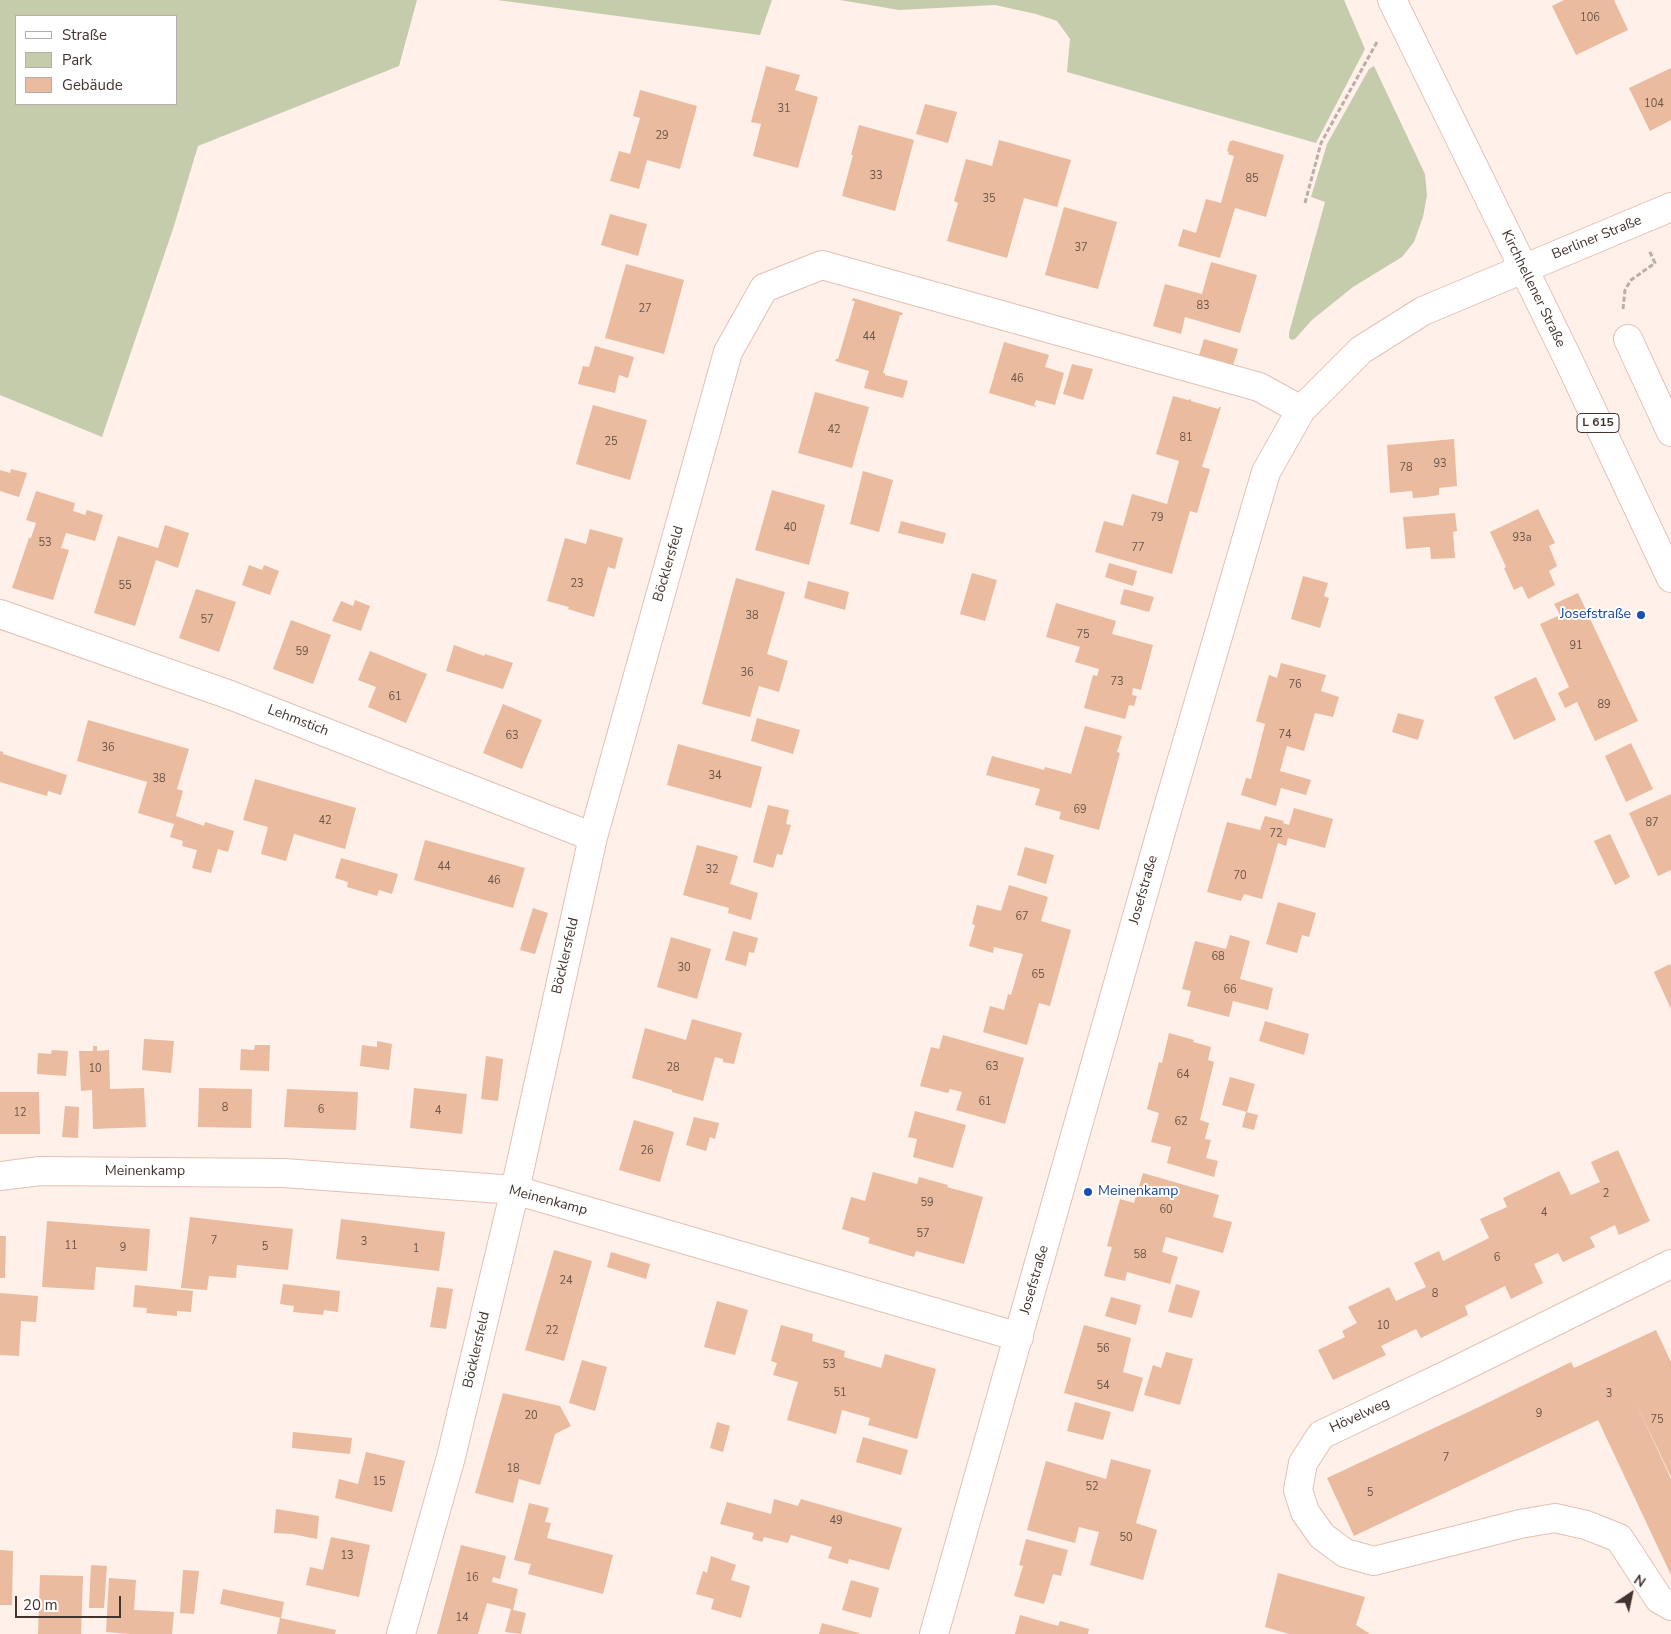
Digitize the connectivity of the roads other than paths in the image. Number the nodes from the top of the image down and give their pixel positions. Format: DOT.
graph roads {
  1 [pos="1394,4"];
  2 [pos="1671,207"];
  3 [pos="1523,268"];
  4 [pos="1628,339"];
  5 [pos="1301,410"];
  6 [pos="1671,432"];
  7 [pos="1671,578"];
  8 [pos="0,614"];
  9 [pos="593,837"];
  10 [pos="0,1176"];
  11 [pos="515,1190"];
  12 [pos="1671,1264"];
  13 [pos="1019,1337"];
  14 [pos="1671,1606"];
  15 [pos="401,1634"];
  16 [pos="934,1634"];
  1 -- 3 [label="street, Kirchhellener Straße / L 615"];
  2 -- 3 [label="street, Berliner Straße"];
  3 -- 5 [label="street, Josefstraße"];
  3 -- 7 [label="street, Kirchhellener Straße / L 615"];
  4 -- 6 [label="street"];
  5 -- 9 [label="street, Böcklersfeld"];
  5 -- 13 [label="street, Josefstraße"];
  8 -- 9 [label="street, Lehmstich"];
  9 -- 11 [label="street, Böcklersfeld"];
  10 -- 11 [label="street, Meinenkamp"];
  11 -- 13 [label="street, Meinenkamp"];
  11 -- 15 [label="street, Böcklersfeld"];
  12 -- 14 [label="street, Hövelweg"];
  13 -- 16 [label="street, Josefstraße"];
}
